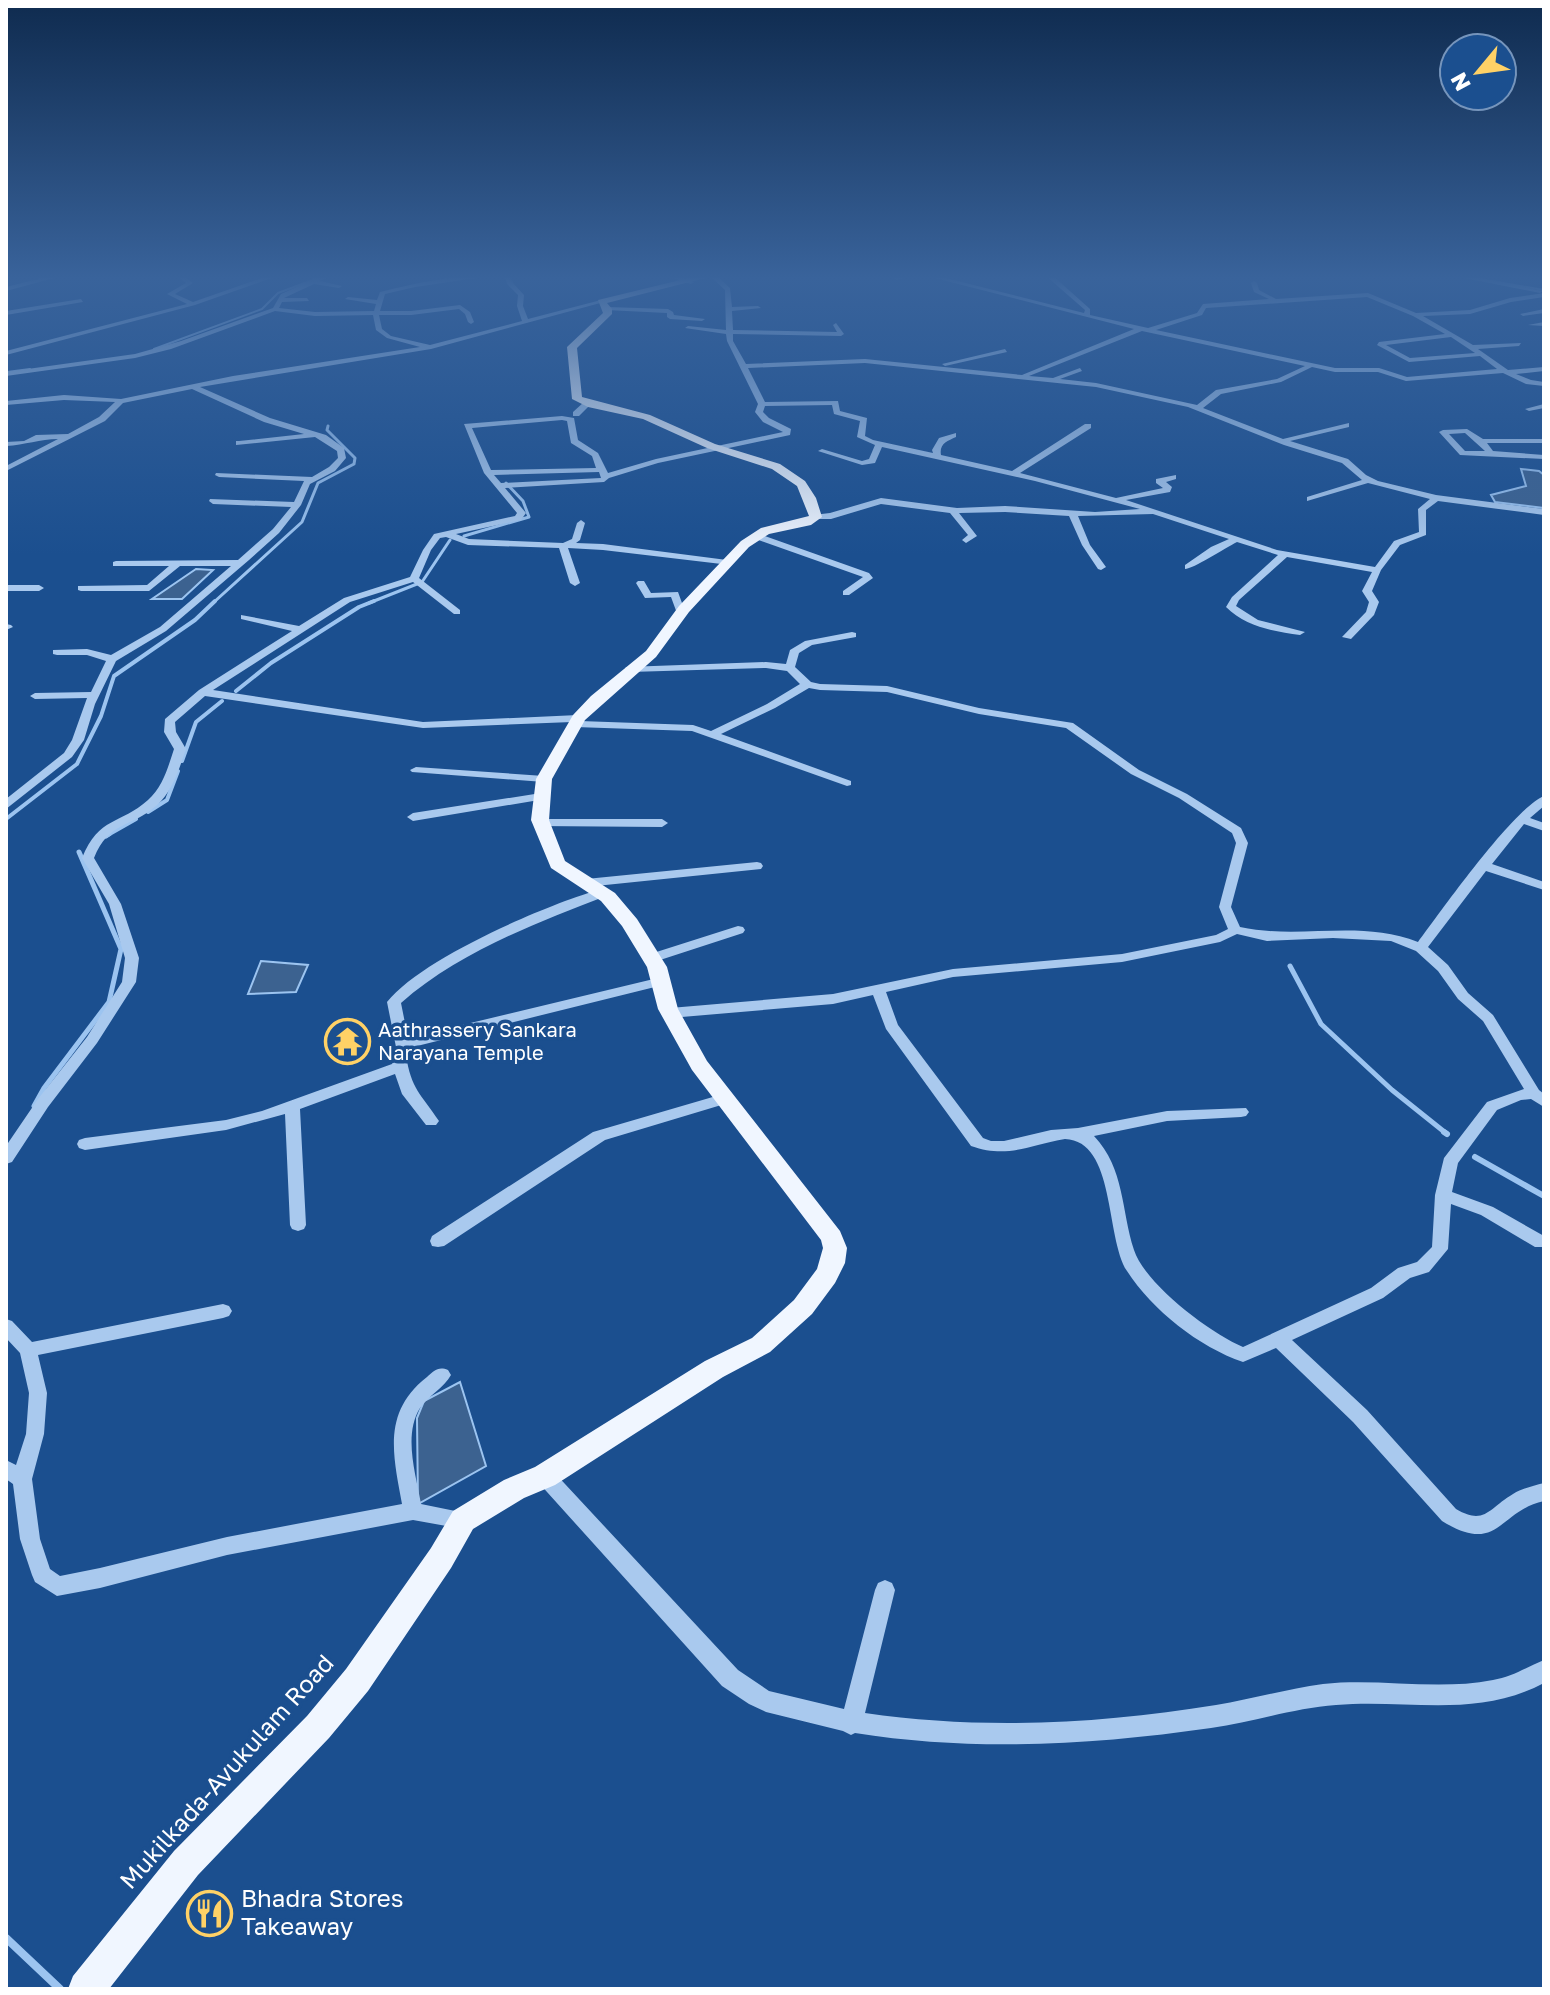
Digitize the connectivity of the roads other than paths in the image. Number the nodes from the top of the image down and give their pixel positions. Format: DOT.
graph roads {
  1 [pos="45,368"];
  2 [pos="279,368"];
  3 [pos="307,368"];
  4 [pos="574,368"];
  5 [pos="745,368"];
  6 [pos="947,368"];
  7 [pos="1015,368"];
  8 [pos="1040,368"];
  9 [pos="1305,368"];
  10 [pos="1328,368"];
  11 [pos="1502,368"];
  12 [pos="1544,369"];
  13 [pos="1080,370"];
  14 [pos="1507,372"];
  15 [pos="278,373"];
  16 [pos="6,374"];
  17 [pos="998,374"];
  18 [pos="1019,376"];
  19 [pos="1052,379"];
  20 [pos="1534,384"];
  21 [pos="1544,384"];
  22 [pos="194,387"];
  23 [pos="1544,391"];
  24 [pos="121,401"];
  25 [pos="6,403"];
  26 [pos="762,404"];
  27 [pos="1544,406"];
  28 [pos="1199,407"];
  29 [pos="1529,409"];
  30 [pos="1346,425"];
  31 [pos="1088,426"];
  32 [pos="317,434"];
  33 [pos="953,435"];
  34 [pos="75,436"];
  35 [pos="1282,441"];
  36 [pos="1481,441"];
  37 [pos="1544,441"];
  38 [pos="239,443"];
  39 [pos="6,444"];
  40 [pos="879,444"];
  41 [pos="720,449"];
  42 [pos="822,451"];
  43 [pos="1491,453"];
  44 [pos="937,457"];
  45 [pos="1544,457"];
  46 [pos="6,469"];
  47 [pos="488,473"];
  48 [pos="545,473"];
  49 [pos="603,473"];
  50 [pos="1013,474"];
  51 [pos="219,475"];
  52 [pos="1173,477"];
  53 [pos="312,479"];
  54 [pos="1369,480"];
  55 [pos="529,483"];
  56 [pos="500,486"];
  57 [pos="1436,498"];
  58 [pos="1310,499"];
  59 [pos="1114,500"];
  60 [pos="213,501"];
  61 [pos="297,505"];
  62 [pos="953,511"];
  63 [pos="1154,511"];
  64 [pos="1544,512"];
  65 [pos="1073,514"];
  66 [pos="816,517"];
  67 [pos="581,523"];
  68 [pos="445,533"];
  69 [pos="756,536"];
  70 [pos="1237,539"];
  71 [pos="966,540"];
  72 [pos="563,546"];
  73 [pos="1285,554"];
  74 [pos="240,563"];
  75 [pos="727,563"];
  76 [pos="116,564"];
  77 [pos="177,564"];
  78 [pos="1101,567"];
  79 [pos="1188,567"];
  80 [pos="1377,570"];
  81 [pos="414,579"];
  82 [pos="575,583"];
  83 [pos="641,583"];
  84 [pos="6,588"];
  85 [pos="39,588"];
  86 [pos="81,588"];
  87 [pos="846,593"];
  88 [pos="457,612"];
  89 [pos="681,614"];
  90 [pos="244,617"];
  91 [pos="299,629"];
  92 [pos="1300,632"];
  93 [pos="852,635"];
  94 [pos="1347,637"];
  95 [pos="57,652"];
  96 [pos="112,659"];
  97 [pos="790,668"];
  98 [pos="630,669"];
  99 [pos="807,684"];
  100 [pos="203,692"];
  101 [pos="95,695"];
  102 [pos="35,696"];
  103 [pos="577,721"];
  104 [pos="715,733"];
  105 [pos="416,770"];
  106 [pos="847,783"];
  107 [pos="542,788"];
  108 [pos="1544,800"];
  109 [pos="6,805"];
  110 [pos="413,817"];
  111 [pos="1522,819"];
  112 [pos="541,823"];
  113 [pos="662,823"];
  114 [pos="1544,827"];
  115 [pos="757,866"];
  116 [pos="1485,866"];
  117 [pos="1544,886"];
  118 [pos="593,888"];
  119 [pos="738,930"];
  120 [pos="1235,930"];
  121 [pos="1421,948"];
  122 [pos="652,958"];
  123 [pos="662,981"];
  124 [pos="879,991"];
  125 [pos="670,1013"];
  126 [pos="403,1047"];
  127 [pos="400,1067"];
  128 [pos="1539,1098"];
  129 [pos="723,1099"];
  130 [pos="292,1107"];
  131 [pos="1241,1112"];
  132 [pos="431,1121"];
  133 [pos="1080,1133"];
  134 [pos="85,1144"];
  135 [pos="6,1158"];
  136 [pos="1443,1195"];
  137 [pos="298,1225"];
  138 [pos="438,1241"];
  139 [pos="1541,1242"];
  140 [pos="223,1311"];
  141 [pos="6,1326"];
  142 [pos="1279,1339"];
  143 [pos="28,1350"];
  144 [pos="442,1375"];
  145 [pos="14,1474"];
  146 [pos="545,1476"];
  147 [pos="1544,1492"];
  148 [pos="413,1511"];
  149 [pos="463,1520"];
  150 [pos="885,1590"];
  151 [pos="1544,1671"];
  152 [pos="851,1724"];
  153 [pos="93,1979"];
  1 -- 16 [label="street"];
  2 -- 15 [label="street"];
  3 -- 15 [label="street"];
  4 -- 41 [label="main road"];
  5 -- 26 [label="street"];
  6 -- 17 [label="street"];
  7 -- 17 [label="street"];
  8 -- 18 [label="street"];
  9 -- 28 [label="street"];
  10 -- 14 [label="street"];
  11 -- 14 [label="street"];
  12 -- 14 [label="street"];
  13 -- 19 [label="street"];
  14 -- 20 [label="street"];
  15 -- 22 [label="street"];
  17 -- 18 [label="street"];
  18 -- 19 [label="street"];
  19 -- 28 [label="street"];
  20 -- 21 [label="street"];
  20 -- 23 [label="street"];
  22 -- 24 [label="street"];
  22 -- 32 [label="street"];
  24 -- 25 [label="street"];
  24 -- 34 [label="street"];
  26 -- 40 [label="street"];
  26 -- 41 [label="street"];
  27 -- 29 [label="street"];
  28 -- 35 [label="street"];
  30 -- 35 [label="street"];
  31 -- 50 [label="street"];
  32 -- 38 [label="street"];
  32 -- 53 [label="street"];
  33 -- 44 [label="street"];
  34 -- 39 [label="street"];
  34 -- 46 [label="street"];
  35 -- 54 [label="street"];
  36 -- 37 [label="street"];
  36 -- 43 [label="street"];
  36 -- 43 [label="street"];
  40 -- 42 [label="street"];
  40 -- 44 [label="street"];
  41 -- 49 [label="street"];
  41 -- 66 [label="main road"];
  43 -- 45 [label="street"];
  44 -- 50 [label="street"];
  47 -- 48 [label="street"];
  47 -- 49 [label="street"];
  47 -- 56 [label="street"];
  48 -- 49 [label="street"];
  48 -- 55 [label="street"];
  49 -- 55 [label="street"];
  50 -- 59 [label="street"];
  51 -- 53 [label="street"];
  52 -- 59 [label="street"];
  53 -- 61 [label="street"];
  54 -- 57 [label="street"];
  54 -- 58 [label="street"];
  55 -- 56 [label="street"];
  56 -- 68 [label="street"];
  57 -- 64 [label="street"];
  57 -- 80 [label="street"];
  59 -- 63 [label="street"];
  60 -- 61 [label="street"];
  61 -- 74 [label="street"];
  62 -- 65 [label="street"];
  62 -- 66 [label="street"];
  62 -- 71 [label="street"];
  63 -- 65 [label="street"];
  63 -- 70 [label="street"];
  65 -- 78 [label="street"];
  66 -- 69 [label="main road"];
  67 -- 72 [label="street"];
  68 -- 72 [label="street"];
  68 -- 81 [label="street"];
  69 -- 75 [label="main road"];
  69 -- 87 [label="street"];
  70 -- 73 [label="street"];
  70 -- 79 [label="street"];
  72 -- 75 [label="street"];
  72 -- 82 [label="street"];
  73 -- 80 [label="street"];
  73 -- 92 [label="street"];
  74 -- 77 [label="street"];
  74 -- 96 [label="street"];
  75 -- 89 [label="main road"];
  76 -- 77 [label="street"];
  77 -- 86 [label="street"];
  80 -- 94 [label="street"];
  81 -- 88 [label="street"];
  81 -- 91 [label="street"];
  83 -- 89 [label="street"];
  84 -- 85 [label="street"];
  89 -- 98 [label="main road"];
  90 -- 91 [label="street"];
  91 -- 100 [label="street"];
  93 -- 97 [label="street"];
  95 -- 96 [label="street"];
  96 -- 101 [label="street"];
  97 -- 98 [label="street"];
  97 -- 99 [label="street"];
  98 -- 103 [label="main road"];
  99 -- 104 [label="street"];
  99 -- 120 [label="street"];
  100 -- 103 [label="street"];
  100 -- 135 [label="street"];
  101 -- 102 [label="street"];
  101 -- 109 [label="street"];
  103 -- 104 [label="street"];
  103 -- 107 [label="main road"];
  104 -- 106 [label="street"];
  105 -- 107 [label="street"];
  107 -- 110 [label="street"];
  107 -- 112 [label="main road"];
  108 -- 111 [label="street"];
  111 -- 114 [label="street"];
  111 -- 116 [label="street"];
  112 -- 113 [label="street"];
  112 -- 118 [label="main road"];
  115 -- 118 [label="street"];
  116 -- 117 [label="street"];
  116 -- 121 [label="street"];
  118 -- 122 [label="main road"];
  118 -- 126 [label="street"];
  119 -- 122 [label="street"];
  120 -- 121 [label="street"];
  120 -- 124 [label="street"];
  121 -- 128 [label="street"];
  122 -- 123 [label="main road"];
  123 -- 125 [label="main road"];
  123 -- 126 [label="street"];
  124 -- 125 [label="street"];
  124 -- 133 [label="street"];
  125 -- 129 [label="main road"];
  126 -- 127 [label="street"];
  127 -- 130 [label="street"];
  127 -- 132 [label="street"];
  128 -- 136 [label="street"];
  129 -- 138 [label="street"];
  129 -- 146 [label="main road"];
  130 -- 134 [label="street"];
  130 -- 137 [label="street"];
  131 -- 133 [label="street"];
  133 -- 142 [label="street"];
  136 -- 139 [label="street"];
  136 -- 142 [label="street"];
  140 -- 143 [label="street"];
  141 -- 143 [label="street"];
  142 -- 147 [label="street"];
  143 -- 145 [label="street"];
  144 -- 148 [label="street"];
  145 -- 148 [label="street"];
  146 -- 149 [label="main road"];
  146 -- 152 [label="street"];
  148 -- 149 [label="street"];
  149 -- 153 [label="main road, Mukilkada-Avukulam Road"];
  150 -- 152 [label="street"];
  151 -- 152 [label="street"];
}
